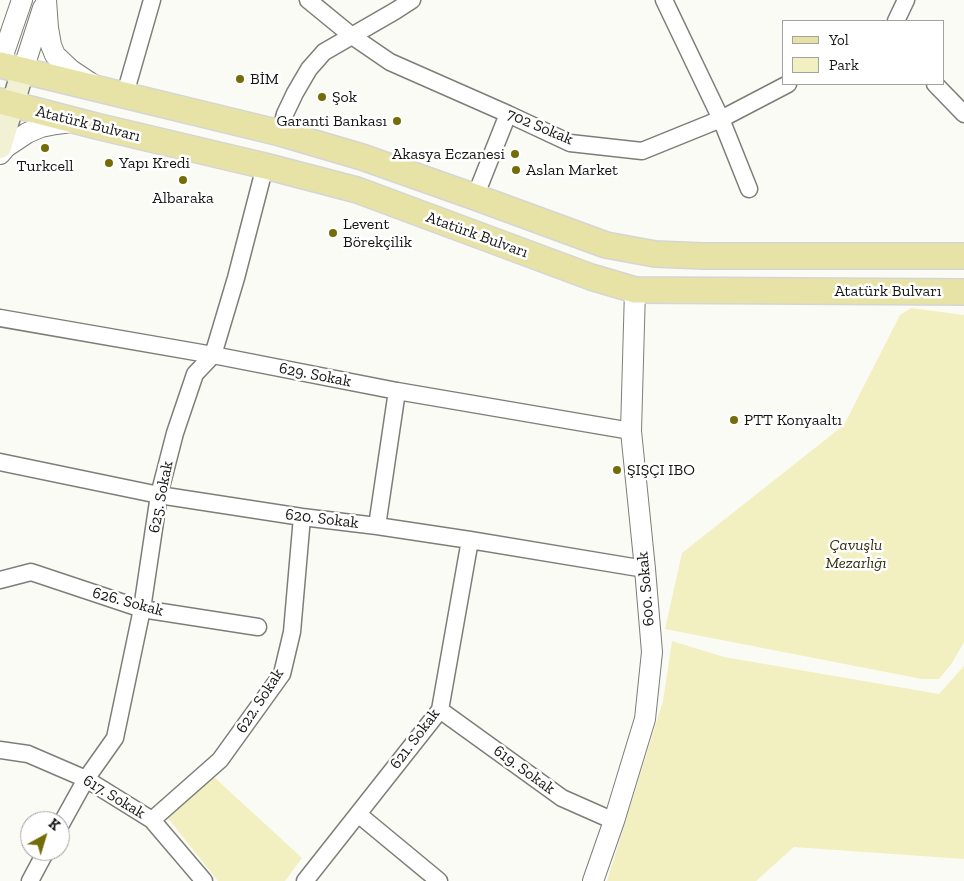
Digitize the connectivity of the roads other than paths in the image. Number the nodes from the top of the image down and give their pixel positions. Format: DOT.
graph roads {
  1 [pos="22,0"];
  2 [pos="46,0"];
  3 [pos="152,0"];
  4 [pos="308,0"];
  5 [pos="412,0"];
  6 [pos="664,0"];
  7 [pos="906,0"];
  8 [pos="896,20"];
  9 [pos="0,25"];
  10 [pos="352,36"];
  11 [pos="8,67"];
  12 [pos="786,85"];
  13 [pos="936,85"];
  14 [pos="98,88"];
  15 [pos="124,94"];
  16 [pos="7,103"];
  17 [pos="508,114"];
  18 [pos="964,114"];
  19 [pos="721,119"];
  20 [pos="78,122"];
  21 [pos="280,133"];
  22 [pos="0,147"];
  23 [pos="0,154"];
  24 [pos="265,166"];
  25 [pos="749,189"];
  26 [pos="475,196"];
  27 [pos="964,256"];
  28 [pos="635,290"];
  29 [pos="964,292"];
  30 [pos="0,318"];
  31 [pos="213,354"];
  32 [pos="397,391"];
  33 [pos="631,432"];
  34 [pos="0,462"];
  35 [pos="159,495"];
  36 [pos="302,517"];
  37 [pos="377,526"];
  38 [pos="470,540"];
  39 [pos="646,569"];
  40 [pos="0,580"];
  41 [pos="142,609"];
  42 [pos="258,627"];
  43 [pos="440,710"];
  44 [pos="0,750"];
  45 [pos="86,779"];
  46 [pos="68,811"];
  47 [pos="358,814"];
  48 [pos="152,820"];
  49 [pos="614,821"];
  50 [pos="41,861"];
  51 [pos="30,881"];
  52 [pos="204,881"];
  53 [pos="306,881"];
  54 [pos="439,881"];
  55 [pos="594,881"];
  1 -- 9 [label="street"];
  1 -- 11 [label="street"];
  2 -- 11 [label="street"];
  2 -- 14 [label="street"];
  3 -- 15 [label="street"];
  4 -- 10 [label="street, 702 Sokak"];
  5 -- 10 [label="street"];
  6 -- 19 [label="street"];
  7 -- 8 [label="street"];
  10 -- 17 [label="street, 702 Sokak"];
  10 -- 21 [label="street"];
  11 -- 14 [label="main road"];
  11 -- 16 [label="main road"];
  12 -- 19 [label="street, 702 Sokak"];
  13 -- 18 [label="street"];
  14 -- 15 [label="main road"];
  15 -- 21 [label="main road"];
  16 -- 20 [label="main road, Atatürk Bulvarı"];
  16 -- 22 [label="main road"];
  17 -- 19 [label="street, 702 Sokak"];
  17 -- 26 [label="street"];
  19 -- 25 [label="street"];
  20 -- 23 [label="street"];
  20 -- 24 [label="main road, Atatürk Bulvarı"];
  21 -- 26 [label="main road"];
  24 -- 28 [label="main road, Atatürk Bulvarı"];
  24 -- 31 [label="street, 625. Sokak"];
  26 -- 27 [label="main road"];
  28 -- 29 [label="main road, Atatürk Bulvarı"];
  28 -- 33 [label="street, 600. Sokak"];
  30 -- 31 [label="street, 629. Sokak"];
  31 -- 32 [label="street, 629. Sokak"];
  31 -- 35 [label="street, 625. Sokak"];
  32 -- 33 [label="street, 629. Sokak"];
  32 -- 37 [label="street"];
  33 -- 39 [label="street, 600. Sokak"];
  34 -- 35 [label="street, 620. Sokak"];
  35 -- 36 [label="street, 620. Sokak"];
  35 -- 41 [label="street, 625. Sokak"];
  36 -- 37 [label="street, 620. Sokak"];
  36 -- 48 [label="street, 622. Sokak"];
  37 -- 38 [label="street, 620. Sokak"];
  38 -- 39 [label="street, 620. Sokak"];
  38 -- 43 [label="street, 621. Sokak"];
  39 -- 49 [label="street, 600. Sokak"];
  40 -- 41 [label="street, 626. Sokak"];
  41 -- 42 [label="street, 626. Sokak"];
  41 -- 45 [label="street, 625. Sokak"];
  43 -- 47 [label="street, 621. Sokak"];
  43 -- 49 [label="street, 619. Sokak"];
  44 -- 45 [label="street, 617. Sokak"];
  45 -- 46 [label="street, 625. Sokak"];
  45 -- 48 [label="street, 617. Sokak"];
  47 -- 53 [label="street, 621. Sokak"];
  47 -- 54 [label="street"];
  48 -- 52 [label="street, 617. Sokak"];
  49 -- 55 [label="street, 600. Sokak"];
  50 -- 51 [label="street"];
}
